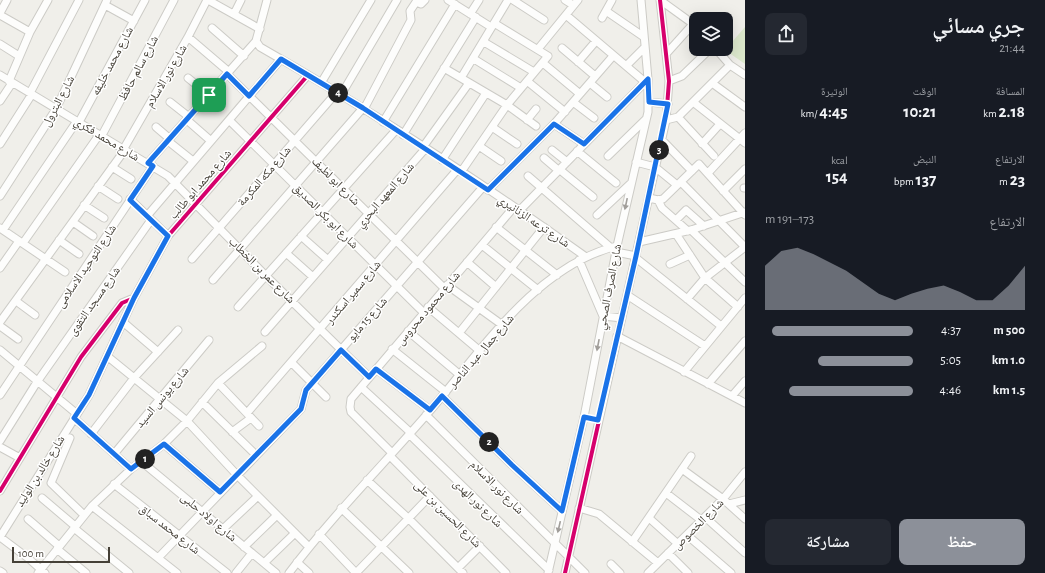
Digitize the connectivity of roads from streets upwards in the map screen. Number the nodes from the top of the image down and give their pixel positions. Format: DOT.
graph roads {
  1 [pos="7,0"];
  2 [pos="48,0"];
  3 [pos="80,0"];
  4 [pos="145,0"];
  5 [pos="174,0"];
  6 [pos="207,0"];
  7 [pos="241,0"];
  8 [pos="267,0"];
  9 [pos="371,0"];
  10 [pos="397,0"];
  11 [pos="425,0"];
  12 [pos="448,0"];
  13 [pos="479,0"];
  14 [pos="508,0"];
  15 [pos="512,0"];
  16 [pos="565,0"];
  17 [pos="612,0"];
  18 [pos="641,0"];
  19 [pos="660,0"];
  20 [pos="106,2"];
  21 [pos="575,3"];
  22 [pos="455,4"];
  23 [pos="0,14"];
  24 [pos="234,14"];
  25 [pos="566,15"];
  26 [pos="473,16"];
  27 [pos="544,20"];
  28 [pos="134,21"];
  29 [pos="689,21"];
  30 [pos="493,25"];
  31 [pos="212,28"];
  32 [pos="260,29"];
  33 [pos="689,31"];
  34 [pos="30,32"];
  35 [pos="188,37"];
  36 [pos="644,37"];
  37 [pos="256,41"];
  38 [pos="596,41"];
  39 [pos="484,42"];
  40 [pos="0,44"];
  41 [pos="645,47"];
  42 [pos="562,48"];
  43 [pos="538,49"];
  44 [pos="666,54"];
  45 [pos="19,56"];
  46 [pos="244,56"];
  47 [pos="613,56"];
  48 [pos="703,56"];
  49 [pos="722,56"];
  50 [pos="281,59"];
  51 [pos="474,59"];
  52 [pos="578,62"];
  53 [pos="543,63"];
  54 [pos="730,65"];
  55 [pos="626,66"];
  56 [pos="444,68"];
  57 [pos="534,72"];
  58 [pos="228,73"];
  59 [pos="308,75"];
  60 [pos="745,75"];
  61 [pos="0,76"];
  62 [pos="596,76"];
  63 [pos="188,78"];
  64 [pos="461,78"];
  65 [pos="527,81"];
  66 [pos="646,81"];
  67 [pos="669,81"];
  68 [pos="10,82"];
  69 [pos="321,83"];
  70 [pos="469,83"];
  71 [pos="590,83"];
  72 [pos="712,83"];
  73 [pos="521,88"];
  74 [pos="486,93"];
  75 [pos="31,94"];
  76 [pos="339,94"];
  77 [pos="580,94"];
  78 [pos="209,95"];
  79 [pos="249,96"];
  80 [pos="607,97"];
  81 [pos="0,101"];
  82 [pos="170,102"];
  83 [pos="573,102"];
  84 [pos="649,102"];
  85 [pos="693,102"];
  86 [pos="668,104"];
  87 [pos="507,105"];
  88 [pos="745,107"];
  89 [pos="56,109"];
  90 [pos="363,109"];
  91 [pos="536,109"];
  92 [pos="565,112"];
  93 [pos="678,117"];
  94 [pos="271,118"];
  95 [pos="594,118"];
  96 [pos="188,119"];
  97 [pos="646,119"];
  98 [pos="229,120"];
  99 [pos="527,120"];
  100 [pos="666,120"];
  101 [pos="78,122"];
  102 [pos="383,122"];
  103 [pos="554,124"];
  104 [pos="720,124"];
  105 [pos="536,126"];
  106 [pos="156,127"];
  107 [pos="492,127"];
  108 [pos="396,130"];
  109 [pos="745,134"];
  110 [pos="402,135"];
  111 [pos="100,136"];
  112 [pos="661,139"];
  113 [pos="169,140"];
  114 [pos="211,140"];
  115 [pos="250,141"];
  116 [pos="294,141"];
  117 [pos="742,141"];
  118 [pos="0,144"];
  119 [pos="517,144"];
  120 [pos="584,144"];
  121 [pos="702,144"];
  122 [pos="479,146"];
  123 [pos="424,148"];
  124 [pos="123,150"];
  125 [pos="552,150"];
  126 [pos="577,151"];
  127 [pos="608,156"];
  128 [pos="714,156"];
  129 [pos="544,158"];
  130 [pos="442,160"];
  131 [pos="193,161"];
  132 [pos="501,161"];
  133 [pos="316,162"];
  134 [pos="567,162"];
  135 [pos="636,162"];
  136 [pos="150,164"];
  137 [pos="274,164"];
  138 [pos="112,167"];
  139 [pos="656,167"];
  140 [pos="745,169"];
  141 [pos="559,170"];
  142 [pos="459,171"];
  143 [pos="692,171"];
  144 [pos="708,173"];
  145 [pos="528,176"];
  146 [pos="131,179"];
  147 [pos="174,183"];
  148 [pos="616,183"];
  149 [pos="630,184"];
  150 [pos="679,184"];
  151 [pos="98,186"];
  152 [pos="295,186"];
  153 [pos="542,187"];
  154 [pos="343,189"];
  155 [pos="486,189"];
  156 [pos="723,191"];
  157 [pos="0,196"];
  158 [pos="593,197"];
  159 [pos="649,198"];
  160 [pos="118,199"];
  161 [pos="130,200"];
  162 [pos="658,200"];
  163 [pos="196,204"];
  164 [pos="84,205"];
  165 [pos="516,209"];
  166 [pos="322,212"];
  167 [pos="744,213"];
  168 [pos="368,214"];
  169 [pos="597,216"];
  170 [pos="104,218"];
  171 [pos="149,218"];
  172 [pos="676,220"];
  173 [pos="720,221"];
  174 [pos="73,222"];
  175 [pos="704,226"];
  176 [pos="219,227"];
  177 [pos="496,227"];
  178 [pos="544,227"];
  179 [pos="2,229"];
  180 [pos="690,230"];
  181 [pos="676,234"];
  182 [pos="93,236"];
  183 [pos="168,236"];
  184 [pos="301,236"];
  185 [pos="348,238"];
  186 [pos="59,240"];
  187 [pos="396,241"];
  188 [pos="21,242"];
  189 [pos="639,242"];
  190 [pos="482,245"];
  191 [pos="745,247"];
  192 [pos="615,249"];
  193 [pos="240,250"];
  194 [pos="525,250"];
  195 [pos="286,253"];
  196 [pos="79,254"];
  197 [pos="690,255"];
  198 [pos="636,257"];
  199 [pos="583,258"];
  200 [pos="46,259"];
  201 [pos="192,259"];
  202 [pos="328,260"];
  203 [pos="417,262"];
  204 [pos="467,262"];
  205 [pos="724,263"];
  206 [pos="1,264"];
  207 [pos="670,264"];
  208 [pos="376,265"];
  209 [pos="511,268"];
  210 [pos="65,272"];
  211 [pos="557,275"];
  212 [pos="266,276"];
  213 [pos="313,277"];
  214 [pos="705,278"];
  215 [pos="213,280"];
  216 [pos="745,282"];
  217 [pos="397,286"];
  218 [pos="446,287"];
  219 [pos="496,287"];
  220 [pos="538,290"];
  221 [pos="627,295"];
  222 [pos="134,298"];
  223 [pos="745,298"];
  224 [pos="687,299"];
  225 [pos="16,300"];
  226 [pos="293,300"];
  227 [pos="238,307"];
  228 [pos="480,307"];
  229 [pos="738,307"];
  230 [pos="426,310"];
  231 [pos="35,315"];
  232 [pos="603,316"];
  233 [pos="622,318"];
  234 [pos="0,322"];
  235 [pos="123,322"];
  236 [pos="501,324"];
  237 [pos="0,326"];
  238 [pos="722,326"];
  239 [pos="178,330"];
  240 [pos="320,330"];
  241 [pos="408,331"];
  242 [pos="265,332"];
  243 [pos="459,333"];
  244 [pos="617,336"];
  245 [pos="18,339"];
  246 [pos="209,340"];
  247 [pos="745,341"];
  248 [pos="262,346"];
  249 [pos="705,346"];
  250 [pos="392,349"];
  251 [pos="341,350"];
  252 [pos="0,351"];
  253 [pos="480,351"];
  254 [pos="158,352"];
  255 [pos="107,356"];
  256 [pos="292,363"];
  257 [pos="19,366"];
  258 [pos="376,369"];
  259 [pos="684,372"];
  260 [pos="460,375"];
  261 [pos="369,377"];
  262 [pos="134,378"];
  263 [pos="745,380"];
  264 [pos="37,382"];
  265 [pos="218,383"];
  266 [pos="312,383"];
  267 [pos="708,384"];
  268 [pos="361,387"];
  269 [pos="444,394"];
  270 [pos="0,396"];
  271 [pos="326,396"];
  272 [pos="732,396"];
  273 [pos="56,397"];
  274 [pos="160,399"];
  275 [pos="202,402"];
  276 [pos="745,403"];
  277 [pos="351,412"];
  278 [pos="428,413"];
  279 [pos="75,416"];
  280 [pos="249,416"];
  281 [pos="584,417"];
  282 [pos="187,420"];
  283 [pos="598,420"];
  284 [pos="259,426"];
  285 [pos="232,432"];
  286 [pos="410,433"];
  287 [pos="91,434"];
  288 [pos="70,438"];
  289 [pos="0,440"];
  290 [pos="164,444"];
  291 [pos="0,447"];
  292 [pos="114,454"];
  293 [pos="391,454"];
  294 [pos="256,455"];
  295 [pos="691,456"];
  296 [pos="20,458"];
  297 [pos="142,462"];
  298 [pos="131,469"];
  299 [pos="682,469"];
  300 [pos="745,472"];
  301 [pos="237,475"];
  302 [pos="368,480"];
  303 [pos="114,484"];
  304 [pos="0,491"];
  305 [pos="220,492"];
  306 [pos="666,493"];
  307 [pos="258,496"];
  308 [pos="430,496"];
  309 [pos="42,498"];
  310 [pos="723,499"];
  311 [pos="745,500"];
  312 [pos="729,504"];
  313 [pos="92,506"];
  314 [pos="341,508"];
  315 [pos="579,508"];
  316 [pos="202,511"];
  317 [pos="562,511"];
  318 [pos="84,515"];
  319 [pos="277,515"];
  320 [pos="408,518"];
  321 [pos="648,518"];
  322 [pos="28,519"];
  323 [pos="703,519"];
  324 [pos="745,519"];
  325 [pos="74,527"];
  326 [pos="223,529"];
  327 [pos="294,533"];
  328 [pos="319,534"];
  329 [pos="687,534"];
  330 [pos="179,535"];
  331 [pos="0,537"];
  332 [pos="632,542"];
  333 [pos="678,544"];
  334 [pos="382,545"];
  335 [pos="555,545"];
  336 [pos="480,546"];
  337 [pos="244,547"];
  338 [pos="309,547"];
  339 [pos="58,548"];
  340 [pos="252,553"];
  341 [pos="668,553"];
  342 [pos="745,553"];
  343 [pos="158,558"];
  344 [pos="569,558"];
  345 [pos="297,562"];
  346 [pos="264,563"];
  347 [pos="658,563"];
  348 [pos="611,564"];
  349 [pos="0,571"];
  350 [pos="548,571"];
  351 [pos="41,572"];
  352 [pos="461,572"];
  353 [pos="651,572"];
  354 [pos="3,573"];
  355 [pos="86,573"];
  356 [pos="129,573"];
  357 [pos="177,573"];
  358 [pos="227,573"];
  359 [pos="236,573"];
  360 [pos="276,573"];
  361 [pos="289,573"];
  362 [pos="309,573"];
  363 [pos="356,573"];
  364 [pos="409,573"];
  365 [pos="506,573"];
  366 [pos="565,573"];
  367 [pos="585,573"];
  368 [pos="620,573"];
  369 [pos="688,573"];
  370 [pos="731,573"];
  1 -- 23 [label="street"];
  2 -- 34 [label="street"];
  3 -- 75 [label="street"];
  4 -- 28 [label="street, شارع محمد خليفه"];
  5 -- 111 [label="street, شارع سالم حافظ"];
  6 -- 24 [label="street"];
  6 -- 35 [label="street, شارع نور الاسلام"];
  7 -- 24 [label="street"];
  8 -- 32 [label="street"];
  9 -- 69 [label="street"];
  10 -- 76 [label="street"];
  11 -- 90 [label="street"];
  12 -- 22 [label="street"];
  13 -- 26 [label="street"];
  14 -- 30 [label="street"];
  15 -- 27 [label="street"];
  16 -- 21 [label="street"];
  17 -- 36 [label="street"];
  18 -- 36 [label="street, شارع الصرف الصحي"];
  19 -- 29 [label="street"];
  19 -- 44 [label="street, شارع الصرف الصحي"];
  20 -- 28 [label="street"];
  20 -- 89 [label="street, شارع البترول"];
  21 -- 25 [label="street"];
  22 -- 26 [label="street"];
  22 -- 102 [label="street"];
  23 -- 34 [label="street"];
  24 -- 32 [label="street"];
  25 -- 38 [label="street"];
  25 -- 43 [label="street"];
  26 -- 30 [label="street"];
  26 -- 56 [label="street"];
  28 -- 101 [label="street, شارع محمد خليفه"];
  30 -- 39 [label="street"];
  30 -- 43 [label="street"];
  31 -- 46 [label="street"];
  32 -- 37 [label="street"];
  33 -- 44 [label="street"];
  34 -- 45 [label="street"];
  35 -- 58 [label="street, شارع ابو لطيف"];
  35 -- 124 [label="street, شارع نور الاسلام"];
  36 -- 41 [label="street, شارع الصرف الصحي"];
  37 -- 46 [label="street, شارع التوحيد الاسلامى"];
  37 -- 50 [label="street, شارع ترعه الزنانيري"];
  38 -- 47 [label="street"];
  38 -- 52 [label="street"];
  39 -- 51 [label="street"];
  39 -- 57 [label="street"];
  40 -- 45 [label="street"];
  41 -- 55 [label="street"];
  41 -- 66 [label="street, شارع الصرف الصحي"];
  42 -- 52 [label="street"];
  43 -- 53 [label="street"];
  44 -- 67 [label="street, شارع الصرف الصحي"];
  45 -- 68 [label="street"];
  46 -- 58 [label="street, شارع التوحيد الاسلامى"];
  47 -- 55 [label="street"];
  47 -- 62 [label="street, شارع 15 مايو"];
  48 -- 67 [label="street"];
  49 -- 54 [label="street"];
  50 -- 59 [label="street, شارع ترعه الزنانيري"];
  50 -- 79 [label="street, شارع مسجد التقوى"];
  51 -- 64 [label="street"];
  51 -- 73 [label="street"];
  52 -- 62 [label="street"];
  53 -- 57 [label="street"];
  53 -- 77 [label="street"];
  54 -- 60 [label="street"];
  54 -- 72 [label="street"];
  55 -- 66 [label="street"];
  56 -- 64 [label="street"];
  56 -- 110 [label="street"];
  57 -- 65 [label="street"];
  58 -- 78 [label="street, شارع التوحيد الاسلامى"];
  58 -- 79 [label="street, شارع ابو لطيف"];
  59 -- 69 [label="street, شارع ترعه الزنانيري"];
  59 -- 94 [label="street, شارع محمد ابو طالب"];
  61 -- 68 [label="street, شارع محمد فكري"];
  62 -- 71 [label="street, شارع 15 مايو"];
  63 -- 78 [label="street"];
  64 -- 70 [label="street"];
  65 -- 73 [label="street"];
  65 -- 92 [label="street"];
  66 -- 84 [label="street, شارع الصرف الصحي"];
  66 -- 120 [label="street, شارع محمود محروس"];
  67 -- 86 [label="street, شارع الصرف الصحي"];
  68 -- 75 [label="street, شارع محمد فكري"];
  68 -- 81 [label="street"];
  69 -- 76 [label="street, شارع ترعه الزنانيري"];
  70 -- 74 [label="street"];
  70 -- 123 [label="street, شارع المعهد البحري"];
  71 -- 77 [label="street, شارع 15 مايو"];
  71 -- 80 [label="street"];
  72 -- 85 [label="street"];
  72 -- 88 [label="street"];
  73 -- 87 [label="street"];
  74 -- 87 [label="street"];
  74 -- 130 [label="street"];
  75 -- 89 [label="street, شارع محمد فكري"];
  75 -- 118 [label="street"];
  76 -- 90 [label="street, شارع ترعه الزنانيري"];
  76 -- 116 [label="street, شارع مكه المكرمة"];
  77 -- 83 [label="street, شارع 15 مايو"];
  78 -- 96 [label="street, شارع التوحيد الاسلامى"];
  79 -- 94 [label="street, شارع ابو لطيف"];
  79 -- 98 [label="street, شارع مسجد التقوى"];
  82 -- 96 [label="street"];
  83 -- 92 [label="street, شارع 15 مايو"];
  83 -- 95 [label="street"];
  84 -- 86 [label="street"];
  84 -- 97 [label="street, شارع الصرف الصحي"];
  85 -- 93 [label="street"];
  85 -- 104 [label="street"];
  86 -- 100 [label="street, شارع الصرف الصحي"];
  87 -- 99 [label="street"];
  87 -- 107 [label="street"];
  89 -- 101 [label="street, شارع محمد فكري"];
  89 -- 157 [label="street, شارع البترول"];
  90 -- 102 [label="street, شارع ترعه الزنانيري"];
  90 -- 133 [label="street"];
  91 -- 99 [label="street"];
  92 -- 103 [label="street, شارع 15 مايو"];
  93 -- 100 [label="street"];
  93 -- 121 [label="street"];
  94 -- 115 [label="street, شارع محمد ابو طالب"];
  94 -- 116 [label="street, شارع ابو لطيف"];
  96 -- 113 [label="street, شارع التوحيد الاسلامى"];
  96 -- 114 [label="street"];
  97 -- 127 [label="street"];
  97 -- 135 [label="street, شارع الصرف الصحي"];
  98 -- 114 [label="street, شارع مسجد التقوى"];
  98 -- 115 [label="street, شارع ابو بكر الصديق"];
  99 -- 105 [label="street"];
  100 -- 112 [label="street, شارع الصرف الصحي"];
  101 -- 111 [label="street, شارع محمد فكري"];
  101 -- 179 [label="street, شارع محمد خليفه"];
  102 -- 108 [label="street, شارع ترعه الزنانيري"];
  103 -- 120 [label="street"];
  103 -- 155 [label="street, شارع 15 مايو"];
  104 -- 117 [label="street"];
  104 -- 121 [label="street"];
  106 -- 113 [label="street"];
  107 -- 119 [label="street"];
  107 -- 122 [label="street"];
  108 -- 110 [label="street, شارع ترعه الزنانيري"];
  108 -- 154 [label="street"];
  109 -- 117 [label="street"];
  110 -- 123 [label="street, شارع ترعه الزنانيري"];
  111 -- 124 [label="street, شارع محمد فكري"];
  111 -- 188 [label="street, شارع سالم حافظ"];
  112 -- 139 [label="street, شارع الصرف الصحي"];
  112 -- 143 [label="street"];
  113 -- 131 [label="street"];
  113 -- 136 [label="street, شارع التوحيد الاسلامى"];
  114 -- 131 [label="street, شارع مسجد التقوى"];
  115 -- 137 [label="street, شارع ابو بكر الصديق"];
  115 -- 163 [label="street, شارع محمد ابو طالب"];
  116 -- 133 [label="street, شارع ابو لطيف"];
  116 -- 137 [label="street, شارع مكه المكرمة"];
  117 -- 144 [label="street"];
  120 -- 126 [label="street, شارع محمود محروس"];
  121 -- 128 [label="street"];
  122 -- 132 [label="street"];
  122 -- 142 [label="street"];
  123 -- 130 [label="street, شارع ترعه الزنانيري"];
  123 -- 168 [label="street, شارع المعهد البحري"];
  124 -- 136 [label="street, شارع محمد فكري"];
  124 -- 138 [label="street"];
  125 -- 134 [label="street"];
  126 -- 134 [label="street, شارع محمود محروس"];
  126 -- 148 [label="street"];
  129 -- 141 [label="street"];
  130 -- 142 [label="street, شارع ترعه الزنانيري"];
  131 -- 147 [label="street, شارع مسجد التقوى"];
  133 -- 152 [label="street"];
  133 -- 154 [label="street, شارع ابو لطيف"];
  134 -- 141 [label="street, شارع محمود محروس"];
  135 -- 139 [label="street"];
  135 -- 149 [label="street, شارع الصرف الصحي"];
  136 -- 147 [label="street, شارع عمر بن الخطاب"];
  136 -- 161 [label="street, شارع التوحيد الاسلامى"];
  137 -- 152 [label="street, شارع ابو بكر الصديق"];
  137 -- 176 [label="street, شارع مكه المكرمة"];
  138 -- 146 [label="street"];
  138 -- 151 [label="street"];
  139 -- 150 [label="street"];
  139 -- 159 [label="street, شارع الصرف الصحي"];
  140 -- 156 [label="street"];
  141 -- 153 [label="street, شارع محمود محروس"];
  141 -- 158 [label="street"];
  142 -- 155 [label="street, شارع ترعه الزنانيري"];
  142 -- 187 [label="street, شارع سمير اسكندر"];
  143 -- 144 [label="street"];
  143 -- 150 [label="street"];
  144 -- 156 [label="street"];
  145 -- 153 [label="street"];
  147 -- 163 [label="street, شارع عمر بن الخطاب"];
  147 -- 171 [label="street, شارع مسجد التقوى"];
  149 -- 169 [label="street"];
  149 -- 192 [label="street, شارع الصرف الصحي, one-way"];
  150 -- 162 [label="street"];
  150 -- 173 [label="street"];
  151 -- 160 [label="street"];
  151 -- 164 [label="street"];
  152 -- 166 [label="street, شارع ابو بكر الصديق"];
  152 -- 193 [label="street"];
  153 -- 165 [label="street, شارع محمود محروس"];
  153 -- 192 [label="street"];
  154 -- 166 [label="street"];
  154 -- 168 [label="street, شارع ابو لطيف"];
  155 -- 165 [label="street, شارع ترعه الزنانيري"];
  155 -- 203 [label="street, شارع 15 مايو"];
  156 -- 167 [label="street"];
  159 -- 162 [label="street"];
  159 -- 189 [label="street, شارع الصرف الصحي"];
  161 -- 171 [label="street"];
  161 -- 257 [label="street, شارع التوحيد الاسلامى"];
  162 -- 172 [label="street"];
  163 -- 176 [label="street, شارع عمر بن الخطاب"];
  163 -- 183 [label="street, شارع محمد ابو طالب"];
  164 -- 170 [label="street"];
  164 -- 174 [label="street"];
  165 -- 177 [label="street, شارع محمود محروس"];
  165 -- 178 [label="street, شارع ترعه الزنانيري"];
  166 -- 184 [label="street"];
  166 -- 185 [label="street, شارع ابو بكر الصديق"];
  167 -- 173 [label="street"];
  168 -- 185 [label="street, شارع المعهد البحري"];
  168 -- 187 [label="street, شارع ابو لطيف"];
  171 -- 183 [label="street"];
  171 -- 264 [label="street, شارع مسجد التقوى"];
  172 -- 175 [label="street"];
  172 -- 180 [label="street"];
  173 -- 175 [label="street"];
  173 -- 191 [label="street"];
  174 -- 182 [label="street"];
  174 -- 186 [label="street"];
  175 -- 180 [label="street"];
  176 -- 193 [label="street, شارع عمر بن الخطاب"];
  176 -- 201 [label="street, شارع مكه المكرمة"];
  177 -- 190 [label="street, شارع محمود محروس"];
  177 -- 194 [label="street"];
  178 -- 194 [label="street"];
  178 -- 199 [label="street, شارع ترعه الزنانيري"];
  179 -- 188 [label="street"];
  180 -- 181 [label="street"];
  180 -- 205 [label="street"];
  181 -- 189 [label="street"];
  181 -- 197 [label="street"];
  183 -- 222 [label="street, شارع محمد ابو طالب"];
  184 -- 195 [label="street"];
  184 -- 202 [label="street"];
  185 -- 202 [label="street, شارع المعهد البحري"];
  185 -- 208 [label="street, شارع ابو بكر الصديق"];
  186 -- 196 [label="street"];
  186 -- 200 [label="street"];
  187 -- 203 [label="street, شارع ابو لطيف"];
  187 -- 208 [label="street, شارع سمير اسكندر"];
  188 -- 200 [label="street"];
  188 -- 206 [label="street, شارع سالم حافظ"];
  189 -- 198 [label="street, شارع الصرف الصحي"];
  190 -- 204 [label="street, شارع محمود محروس"];
  190 -- 209 [label="street"];
  191 -- 205 [label="street"];
  192 -- 198 [label="street"];
  192 -- 199 [label="street, شارع جمال عبد الناصر"];
  192 -- 232 [label="street, شارع الصرف الصحي"];
  193 -- 212 [label="street, شارع عمر بن الخطاب"];
  193 -- 215 [label="street"];
  194 -- 209 [label="street"];
  194 -- 211 [label="street"];
  195 -- 212 [label="street"];
  195 -- 213 [label="street"];
  197 -- 207 [label="street"];
  197 -- 214 [label="street"];
  198 -- 221 [label="street, شارع الصرف الصحي"];
  198 -- 224 [label="street"];
  199 -- 211 [label="street, شارع جمال عبد الناصر"];
  199 -- 232 [label="street, شارع ترعه الزنانيري"];
  200 -- 210 [label="street"];
  200 -- 225 [label="street"];
  202 -- 213 [label="street, شارع المعهد البحري"];
  203 -- 217 [label="street, شارع 15 مايو"];
  203 -- 218 [label="street, شارع ابو لطيف"];
  204 -- 218 [label="street, شارع محمود محروس"];
  204 -- 219 [label="street"];
  205 -- 214 [label="street"];
  205 -- 216 [label="street"];
  208 -- 217 [label="street, شارع ابو بكر الصديق"];
  208 -- 240 [label="street, شارع سمير اسكندر"];
  209 -- 219 [label="street"];
  209 -- 220 [label="street"];
  211 -- 220 [label="street, شارع جمال عبد الناصر"];
  212 -- 226 [label="street, شارع عمر بن الخطاب"];
  212 -- 227 [label="street"];
  213 -- 226 [label="street, شارع المعهد البحري"];
  214 -- 224 [label="street"];
  214 -- 229 [label="street"];
  217 -- 230 [label="street, شارع ابو بكر الصديق"];
  217 -- 251 [label="street, شارع 15 مايو"];
  218 -- 228 [label="street, شارع ابو لطيف"];
  218 -- 230 [label="street, شارع محمود محروس"];
  219 -- 228 [label="street"];
  220 -- 236 [label="street, شارع جمال عبد الناصر"];
  221 -- 233 [label="street, شارع الصرف الصحي"];
  221 -- 249 [label="street"];
  222 -- 235 [label="street, شارع خالد بن الوليد"];
  222 -- 273 [label="street, شارع محمد ابو طالب"];
  223 -- 229 [label="street"];
  224 -- 238 [label="street"];
  225 -- 231 [label="street"];
  225 -- 234 [label="street"];
  226 -- 240 [label="street, شارع عمر بن الخطاب"];
  226 -- 242 [label="street, شارع المعهد البحري"];
  228 -- 236 [label="street, شارع ابو لطيف"];
  228 -- 243 [label="street"];
  229 -- 238 [label="street"];
  230 -- 241 [label="street, شارع محمود محروس"];
  230 -- 243 [label="street, شارع ابو بكر الصديق"];
  232 -- 233 [label="street"];
  232 -- 281 [label="street, شارع الصرف الصحي, one-way"];
  233 -- 244 [label="street, شارع الصرف الصحي"];
  235 -- 254 [label="street"];
  235 -- 255 [label="street, شارع خالد بن الوليد"];
  236 -- 253 [label="street, شارع جمال عبد الناصر"];
  237 -- 245 [label="street"];
  238 -- 249 [label="street"];
  239 -- 254 [label="street"];
  240 -- 251 [label="street, شارع عمر بن الخطاب"];
  240 -- 256 [label="street, شارع سمير اسكندر"];
  241 -- 250 [label="street, شارع محمود محروس"];
  241 -- 260 [label="street"];
  243 -- 253 [label="street, شارع ابو بكر الصديق"];
  244 -- 259 [label="street"];
  244 -- 283 [label="street, شارع الصرف الصحي"];
  246 -- 274 [label="street, شارع يونس السيد"];
  247 -- 267 [label="street"];
  248 -- 265 [label="street"];
  249 -- 259 [label="street"];
  250 -- 258 [label="street, شارع محمود محروس"];
  250 -- 269 [label="street"];
  251 -- 261 [label="street, شارع عمر بن الخطاب"];
  251 -- 266 [label="street, شارع 15 مايو"];
  252 -- 257 [label="street"];
  253 -- 260 [label="street, شارع جمال عبد الناصر"];
  254 -- 262 [label="street"];
  255 -- 262 [label="street"];
  255 -- 279 [label="street, شارع خالد بن الوليد"];
  256 -- 266 [label="street"];
  256 -- 280 [label="street, شارع سمير اسكندر"];
  257 -- 264 [label="street"];
  257 -- 270 [label="street, شارع التوحيد الاسلامى"];
  258 -- 261 [label="street, شارع محمود محروس"];
  258 -- 278 [label="street, شارع نور الاسلام"];
  259 -- 267 [label="street"];
  260 -- 269 [label="street, شارع جمال عبد الناصر"];
  261 -- 268 [label="street, شارع محمود محروس"];
  262 -- 274 [label="street"];
  262 -- 287 [label="street"];
  263 -- 272 [label="street"];
  264 -- 273 [label="street"];
  264 -- 289 [label="street, شارع مسجد التقوى"];
  265 -- 275 [label="street"];
  265 -- 280 [label="street"];
  266 -- 271 [label="street"];
  266 -- 294 [label="street, شارع 15 مايو"];
  267 -- 272 [label="street"];
  268 -- 277 [label="street, شارع محمود محروس"];
  268 -- 286 [label="street, شارع نور الهدى"];
  269 -- 278 [label="street, شارع جمال عبد الناصر"];
  269 -- 317 [label="street"];
  272 -- 276 [label="street"];
  273 -- 279 [label="street"];
  273 -- 296 [label="street, شارع محمد ابو طالب"];
  274 -- 282 [label="street"];
  274 -- 292 [label="street, شارع يونس السيد"];
  275 -- 282 [label="street"];
  275 -- 285 [label="street"];
  277 -- 293 [label="street, شارع الحسين بن على"];
  278 -- 286 [label="street, شارع جمال عبد الناصر"];
  278 -- 335 [label="street, شارع نور الاسلام"];
  279 -- 287 [label="street"];
  279 -- 331 [label="street, شارع خالد بن الوليد"];
  280 -- 284 [label="street"];
  280 -- 285 [label="street, شارع سمير اسكندر"];
  281 -- 283 [label="street"];
  281 -- 317 [label="street, شارع الصرف الصحي"];
  282 -- 290 [label="street"];
  282 -- 301 [label="street"];
  283 -- 315 [label="street, شارع الصرف الصحي"];
  285 -- 294 [label="street"];
  286 -- 293 [label="street, شارع جمال عبد الناصر"];
  286 -- 350 [label="street, شارع نور الهدى"];
  287 -- 292 [label="street"];
  288 -- 318 [label="street, شارع خالد بن الوليد"];
  290 -- 297 [label="street"];
  290 -- 305 [label="street"];
  291 -- 296 [label="street"];
  292 -- 298 [label="street"];
  293 -- 302 [label="street, شارع جمال عبد الناصر"];
  293 -- 308 [label="street, شارع الحسين بن على"];
  294 -- 301 [label="street, شارع 15 مايو"];
  295 -- 299 [label="street"];
  296 -- 304 [label="street, شارع محمد ابو طالب"];
  297 -- 298 [label="street"];
  297 -- 316 [label="street, شارع اولاد حلبى"];
  298 -- 303 [label="street"];
  299 -- 306 [label="street"];
  299 -- 310 [label="street"];
  300 -- 310 [label="street, شارع الخصوص"];
  301 -- 305 [label="street, شارع 15 مايو"];
  301 -- 307 [label="street"];
  302 -- 314 [label="street, شارع جمال عبد الناصر"];
  302 -- 320 [label="street"];
  303 -- 313 [label="street"];
  303 -- 330 [label="street, شارع محمد سباق"];
  305 -- 316 [label="street, شارع 15 مايو"];
  306 -- 321 [label="street"];
  306 -- 323 [label="street"];
  307 -- 319 [label="street"];
  307 -- 326 [label="street"];
  308 -- 320 [label="street"];
  308 -- 336 [label="street, شارع الحسين بن على"];
  309 -- 325 [label="street"];
  310 -- 312 [label="street"];
  310 -- 323 [label="street, شارع الخصوص"];
  311 -- 312 [label="street"];
  312 -- 324 [label="street"];
  313 -- 318 [label="street"];
  313 -- 343 [label="street"];
  314 -- 328 [label="street, شارع جمال عبد الناصر"];
  314 -- 334 [label="street"];
  315 -- 332 [label="street"];
  315 -- 344 [label="street, شارع الصرف الصحي"];
  316 -- 326 [label="street, شارع اولاد حلبى"];
  316 -- 330 [label="street, شارع 15 مايو"];
  317 -- 335 [label="street, شارع الصرف الصحي, one-way"];
  318 -- 325 [label="street"];
  319 -- 327 [label="street"];
  319 -- 337 [label="street"];
  320 -- 334 [label="street"];
  320 -- 352 [label="street"];
  321 -- 332 [label="street"];
  321 -- 333 [label="street"];
  322 -- 339 [label="street"];
  323 -- 329 [label="street, شارع الخصوص"];
  323 -- 342 [label="street"];
  325 -- 339 [label="street"];
  325 -- 356 [label="street"];
  326 -- 337 [label="street, شارع اولاد حلبى"];
  327 -- 338 [label="street"];
  327 -- 346 [label="street"];
  328 -- 338 [label="street, شارع جمال عبد الناصر"];
  328 -- 363 [label="street"];
  329 -- 333 [label="street, شارع الخصوص"];
  329 -- 370 [label="street"];
  330 -- 343 [label="street, شارع 15 مايو"];
  330 -- 358 [label="street, شارع محمد سباق"];
  331 -- 351 [label="street"];
  332 -- 347 [label="street"];
  333 -- 341 [label="street, شارع الخصوص"];
  334 -- 363 [label="street"];
  334 -- 364 [label="street"];
  335 -- 344 [label="street, شارع نور الاسلام"];
  335 -- 350 [label="street, شارع الصرف الصحي"];
  336 -- 352 [label="street"];
  336 -- 365 [label="street, شارع الحسين بن على"];
  337 -- 340 [label="street, شارع اولاد حلبى"];
  338 -- 345 [label="street, شارع جمال عبد الناصر"];
  339 -- 351 [label="street"];
  339 -- 355 [label="street"];
  340 -- 346 [label="street, شارع اولاد حلبى"];
  340 -- 359 [label="street"];
  341 -- 347 [label="street, شارع الخصوص"];
  341 -- 369 [label="street"];
  343 -- 357 [label="street"];
  344 -- 366 [label="street, شارع الصرف الصحي"];
  344 -- 367 [label="street, شارع نور الاسلام"];
  345 -- 361 [label="street, شارع جمال عبد الناصر"];
  345 -- 362 [label="street"];
  346 -- 360 [label="street, شارع اولاد حلبى"];
  347 -- 353 [label="street, شارع الخصوص"];
  348 -- 368 [label="street"];
  349 -- 354 [label="street"];
}
